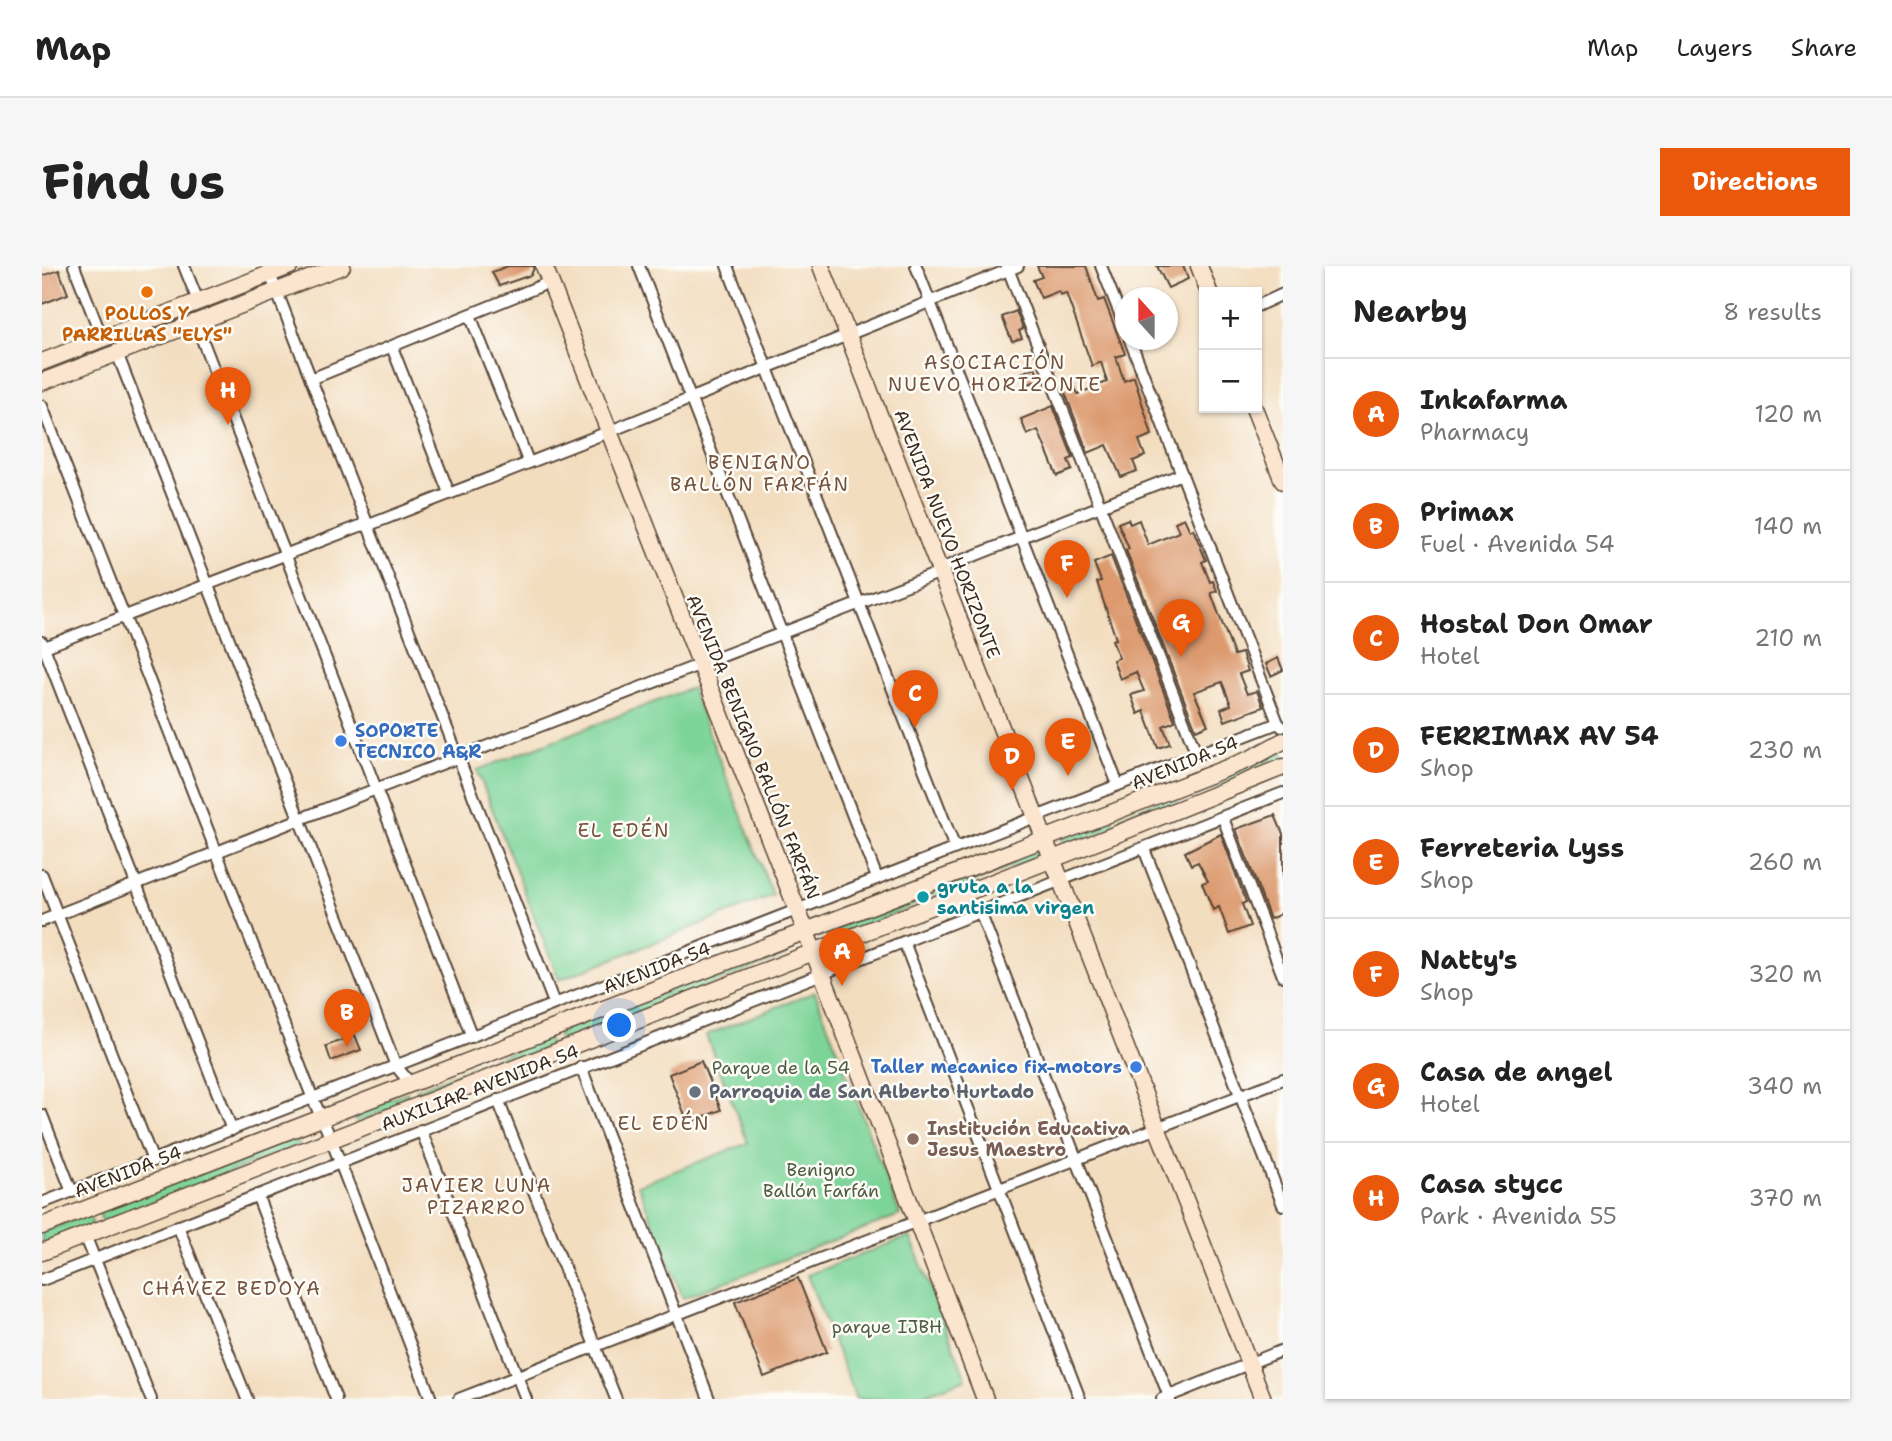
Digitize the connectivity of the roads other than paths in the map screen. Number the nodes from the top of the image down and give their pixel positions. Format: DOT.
graph roads {
  1 [pos="74,266"];
  2 [pos="184,266"];
  3 [pos="290,266"];
  4 [pos="341,266"];
  5 [pos="544,266"];
  6 [pos="639,266"];
  7 [pos="727,266"];
  8 [pos="821,266"];
  9 [pos="916,266"];
  10 [pos="1101,266"];
  11 [pos="1199,266"];
  12 [pos="1011,267"];
  13 [pos="270,274"];
  14 [pos="550,282"];
  15 [pos="1207,287"];
  16 [pos="277,292"];
  17 [pos="1283,294"];
  18 [pos="198,301"];
  19 [pos="930,301"];
  20 [pos="1115,303"];
  21 [pos="1262,304"];
  22 [pos="470,315"];
  23 [pos="195,321"];
  24 [pos="848,335"];
  25 [pos="102,338"];
  26 [pos="392,346"];
  27 [pos="1134,350"];
  28 [pos="117,353"];
  29 [pos="42,362"];
  30 [pos="766,368"];
  31 [pos="311,379"];
  32 [pos="42,382"];
  33 [pos="690,398"];
  34 [pos="42,406"];
  35 [pos="1256,413"];
  36 [pos="608,432"];
  37 [pos="528,461"];
  38 [pos="1182,474"];
  39 [pos="1283,481"];
  40 [pos="449,493"];
  41 [pos="1100,506"];
  42 [pos="369,525"];
  43 [pos="1022,536"];
  44 [pos="285,554"];
  45 [pos="941,572"];
  46 [pos="206,585"];
  47 [pos="858,603"];
  48 [pos="124,616"];
  49 [pos="782,632"];
  50 [pos="43,645"];
  51 [pos="699,665"];
  52 [pos="1280,725"];
  53 [pos="1283,741"];
  54 [pos="1197,755"];
  55 [pos="459,758"];
  56 [pos="1283,767"];
  57 [pos="1118,785"];
  58 [pos="376,789"];
  59 [pos="1283,793"];
  60 [pos="1037,817"];
  61 [pos="1223,818"];
  62 [pos="299,819"];
  63 [pos="1046,839"];
  64 [pos="955,848"];
  65 [pos="1144,849"];
  66 [pos="217,851"];
  67 [pos="1054,858"];
  68 [pos="42,876"];
  69 [pos="877,878"];
  70 [pos="1062,881"];
  71 [pos="135,884"];
  72 [pos="796,909"];
  73 [pos="980,912"];
  74 [pos="57,915"];
  75 [pos="42,921"];
  76 [pos="806,932"];
  77 [pos="904,942"];
  78 [pos="813,952"];
  79 [pos="822,973"];
  80 [pos="1283,976"];
  81 [pos="554,1003"];
  82 [pos="472,1037"];
  83 [pos="396,1066"];
  84 [pos="581,1067"];
  85 [pos="1283,1079"];
  86 [pos="411,1084"];
  87 [pos="1240,1096"];
  88 [pos="313,1099"];
  89 [pos="498,1100"];
  90 [pos="42,1115"];
  91 [pos="322,1118"];
  92 [pos="1158,1128"];
  93 [pos="232,1130"];
  94 [pos="421,1130"];
  95 [pos="331,1139"];
  96 [pos="1077,1160"];
  97 [pos="153,1161"];
  98 [pos="339,1162"];
  99 [pos="999,1189"];
  100 [pos="72,1192"];
  101 [pos="257,1195"];
  102 [pos="42,1203"];
  103 [pos="1283,1205"];
  104 [pos="915,1221"];
  105 [pos="42,1226"];
  106 [pos="178,1226"];
  107 [pos="85,1235"];
  108 [pos="42,1252"];
  109 [pos="96,1258"];
  110 [pos="42,1280"];
  111 [pos="676,1314"];
  112 [pos="595,1346"];
  113 [pos="1283,1350"];
  114 [pos="1250,1365"];
  115 [pos="517,1377"];
  116 [pos="1167,1398"];
  117 [pos="151,1399"];
  118 [pos="247,1399"];
  119 [pos="336,1399"];
  120 [pos="430,1399"];
  121 [pos="459,1399"];
  122 [pos="526,1399"];
  123 [pos="616,1399"];
  124 [pos="709,1399"];
  125 [pos="985,1399"];
  126 [pos="1080,1399"];
  127 [pos="1263,1399"];
  1 -- 25 [label="street"];
  2 -- 18 [label="street"];
  3 -- 13 [label="street"];
  4 -- 16 [label="street"];
  5 -- 14 [label="street, AVENIDA BENIGNO BALLÓN FARFÁN"];
  6 -- 33 [label="street"];
  7 -- 30 [label="street"];
  8 -- 24 [label="street, AVENIDA NUEVO HORIZONTE"];
  9 -- 19 [label="street"];
  10 -- 20 [label="street"];
  11 -- 15 [label="street"];
  12 -- 19 [label="street"];
  12 -- 41 [label="street"];
  13 -- 16 [label="street"];
  13 -- 18 [label="street"];
  14 -- 22 [label="street"];
  14 -- 36 [label="street, AVENIDA BENIGNO BALLÓN FARFÁN"];
  16 -- 23 [label="street"];
  16 -- 31 [label="street"];
  17 -- 21 [label="street"];
  18 -- 25 [label="street"];
  19 -- 24 [label="street"];
  19 -- 43 [label="street"];
  22 -- 26 [label="street"];
  22 -- 37 [label="street"];
  23 -- 28 [label="street"];
  23 -- 44 [label="street"];
  24 -- 30 [label="street"];
  24 -- 45 [label="street, AVENIDA NUEVO HORIZONTE"];
  25 -- 29 [label="street"];
  26 -- 31 [label="street"];
  26 -- 40 [label="street"];
  27 -- 38 [label="street"];
  28 -- 32 [label="street"];
  28 -- 46 [label="street"];
  30 -- 33 [label="street"];
  30 -- 47 [label="street"];
  31 -- 42 [label="street"];
  33 -- 36 [label="street"];
  33 -- 49 [label="street"];
  34 -- 48 [label="street"];
  35 -- 39 [label="street"];
  36 -- 37 [label="street"];
  36 -- 51 [label="street, AVENIDA BENIGNO BALLÓN FARFÁN"];
  37 -- 40 [label="street"];
  38 -- 41 [label="street"];
  38 -- 52 [label="street"];
  40 -- 42 [label="street"];
  41 -- 43 [label="street"];
  41 -- 54 [label="street"];
  42 -- 44 [label="street"];
  42 -- 55 [label="street"];
  43 -- 45 [label="street"];
  43 -- 57 [label="street"];
  44 -- 46 [label="street"];
  44 -- 58 [label="street"];
  45 -- 47 [label="street"];
  45 -- 60 [label="street, AVENIDA NUEVO HORIZONTE"];
  46 -- 48 [label="street"];
  46 -- 62 [label="street"];
  47 -- 49 [label="street"];
  47 -- 64 [label="street"];
  48 -- 50 [label="street"];
  48 -- 66 [label="street"];
  49 -- 51 [label="street"];
  49 -- 69 [label="street"];
  50 -- 71 [label="street"];
  51 -- 55 [label="street"];
  51 -- 72 [label="street, AVENIDA BENIGNO BALLÓN FARFÁN"];
  52 -- 54 [label="street"];
  53 -- 63 [label="street, AVENIDA 54"];
  54 -- 57 [label="street"];
  55 -- 58 [label="street"];
  55 -- 81 [label="street"];
  56 -- 67 [label="street"];
  57 -- 60 [label="street"];
  58 -- 62 [label="street"];
  58 -- 82 [label="street"];
  59 -- 61 [label="street, AUXILIAR AVENIDA 54"];
  60 -- 63 [label="street, AVENIDA NUEVO HORIZONTE"];
  60 -- 64 [label="street"];
  61 -- 65 [label="street, AUXILIAR AVENIDA 54"];
  61 -- 80 [label="street"];
  62 -- 66 [label="street"];
  62 -- 83 [label="street"];
  63 -- 67 [label="street, AVENIDA NUEVO HORIZONTE"];
  63 -- 76 [label="street, AVENIDA 54"];
  64 -- 69 [label="street"];
  65 -- 70 [label="street, AUXILIAR AVENIDA 54"];
  65 -- 87 [label="street"];
  66 -- 71 [label="street"];
  66 -- 88 [label="street"];
  67 -- 70 [label="street, AVENIDA NUEVO HORIZONTE"];
  67 -- 78 [label="street"];
  68 -- 74 [label="street"];
  69 -- 72 [label="street"];
  70 -- 73 [label="street, AUXILIAR AVENIDA 54"];
  70 -- 92 [label="street"];
  71 -- 74 [label="street"];
  71 -- 93 [label="street"];
  72 -- 76 [label="street, AVENIDA BENIGNO BALLÓN FARFÁN"];
  72 -- 81 [label="street"];
  73 -- 77 [label="street, AUXILIAR AVENIDA 54"];
  73 -- 96 [label="street"];
  74 -- 75 [label="street"];
  74 -- 97 [label="street"];
  76 -- 78 [label="street, AVENIDA BENIGNO BALLÓN FARFÁN"];
  76 -- 86 [label="street, AVENIDA 54"];
  77 -- 79 [label="street, AUXILIAR AVENIDA 54"];
  77 -- 99 [label="street"];
  78 -- 79 [label="street, AVENIDA BENIGNO BALLÓN FARFÁN"];
  78 -- 95 [label="street"];
  79 -- 84 [label="street, AUXILIAR AVENIDA 54"];
  79 -- 104 [label="street, AVENIDA BENIGNO BALLÓN FARFÁN"];
  81 -- 82 [label="street"];
  82 -- 83 [label="street"];
  83 -- 86 [label="street"];
  83 -- 88 [label="street"];
  84 -- 89 [label="street, AUXILIAR AVENIDA 54"];
  84 -- 111 [label="street"];
  85 -- 87 [label="street"];
  86 -- 91 [label="street, AVENIDA 54"];
  87 -- 92 [label="street"];
  87 -- 103 [label="street"];
  88 -- 91 [label="street"];
  88 -- 93 [label="street"];
  89 -- 94 [label="street, AUXILIAR AVENIDA 54"];
  89 -- 112 [label="street"];
  90 -- 100 [label="street"];
  91 -- 95 [label="street"];
  91 -- 105 [label="street, AVENIDA 54"];
  92 -- 96 [label="street"];
  92 -- 114 [label="street"];
  93 -- 97 [label="street"];
  94 -- 98 [label="street, AUXILIAR AVENIDA 54"];
  94 -- 115 [label="street"];
  95 -- 98 [label="street"];
  95 -- 107 [label="street"];
  96 -- 99 [label="street"];
  96 -- 116 [label="street"];
  97 -- 100 [label="street"];
  98 -- 101 [label="street, AUXILIAR AVENIDA 54"];
  98 -- 120 [label="street"];
  99 -- 104 [label="street"];
  99 -- 126 [label="street"];
  100 -- 102 [label="street"];
  101 -- 106 [label="street, AUXILIAR AVENIDA 54"];
  101 -- 119 [label="street"];
  104 -- 111 [label="street"];
  104 -- 125 [label="street, AVENIDA BENIGNO BALLÓN FARFÁN"];
  106 -- 109 [label="street, AUXILIAR AVENIDA 54"];
  106 -- 118 [label="street"];
  107 -- 108 [label="street"];
  107 -- 109 [label="street"];
  109 -- 110 [label="street, AUXILIAR AVENIDA 54"];
  109 -- 117 [label="street"];
  111 -- 112 [label="street"];
  111 -- 124 [label="street"];
  112 -- 115 [label="street"];
  112 -- 123 [label="street"];
  113 -- 114 [label="street"];
  114 -- 116 [label="street"];
  114 -- 127 [label="street"];
  115 -- 121 [label="street"];
  115 -- 122 [label="street"];
}
